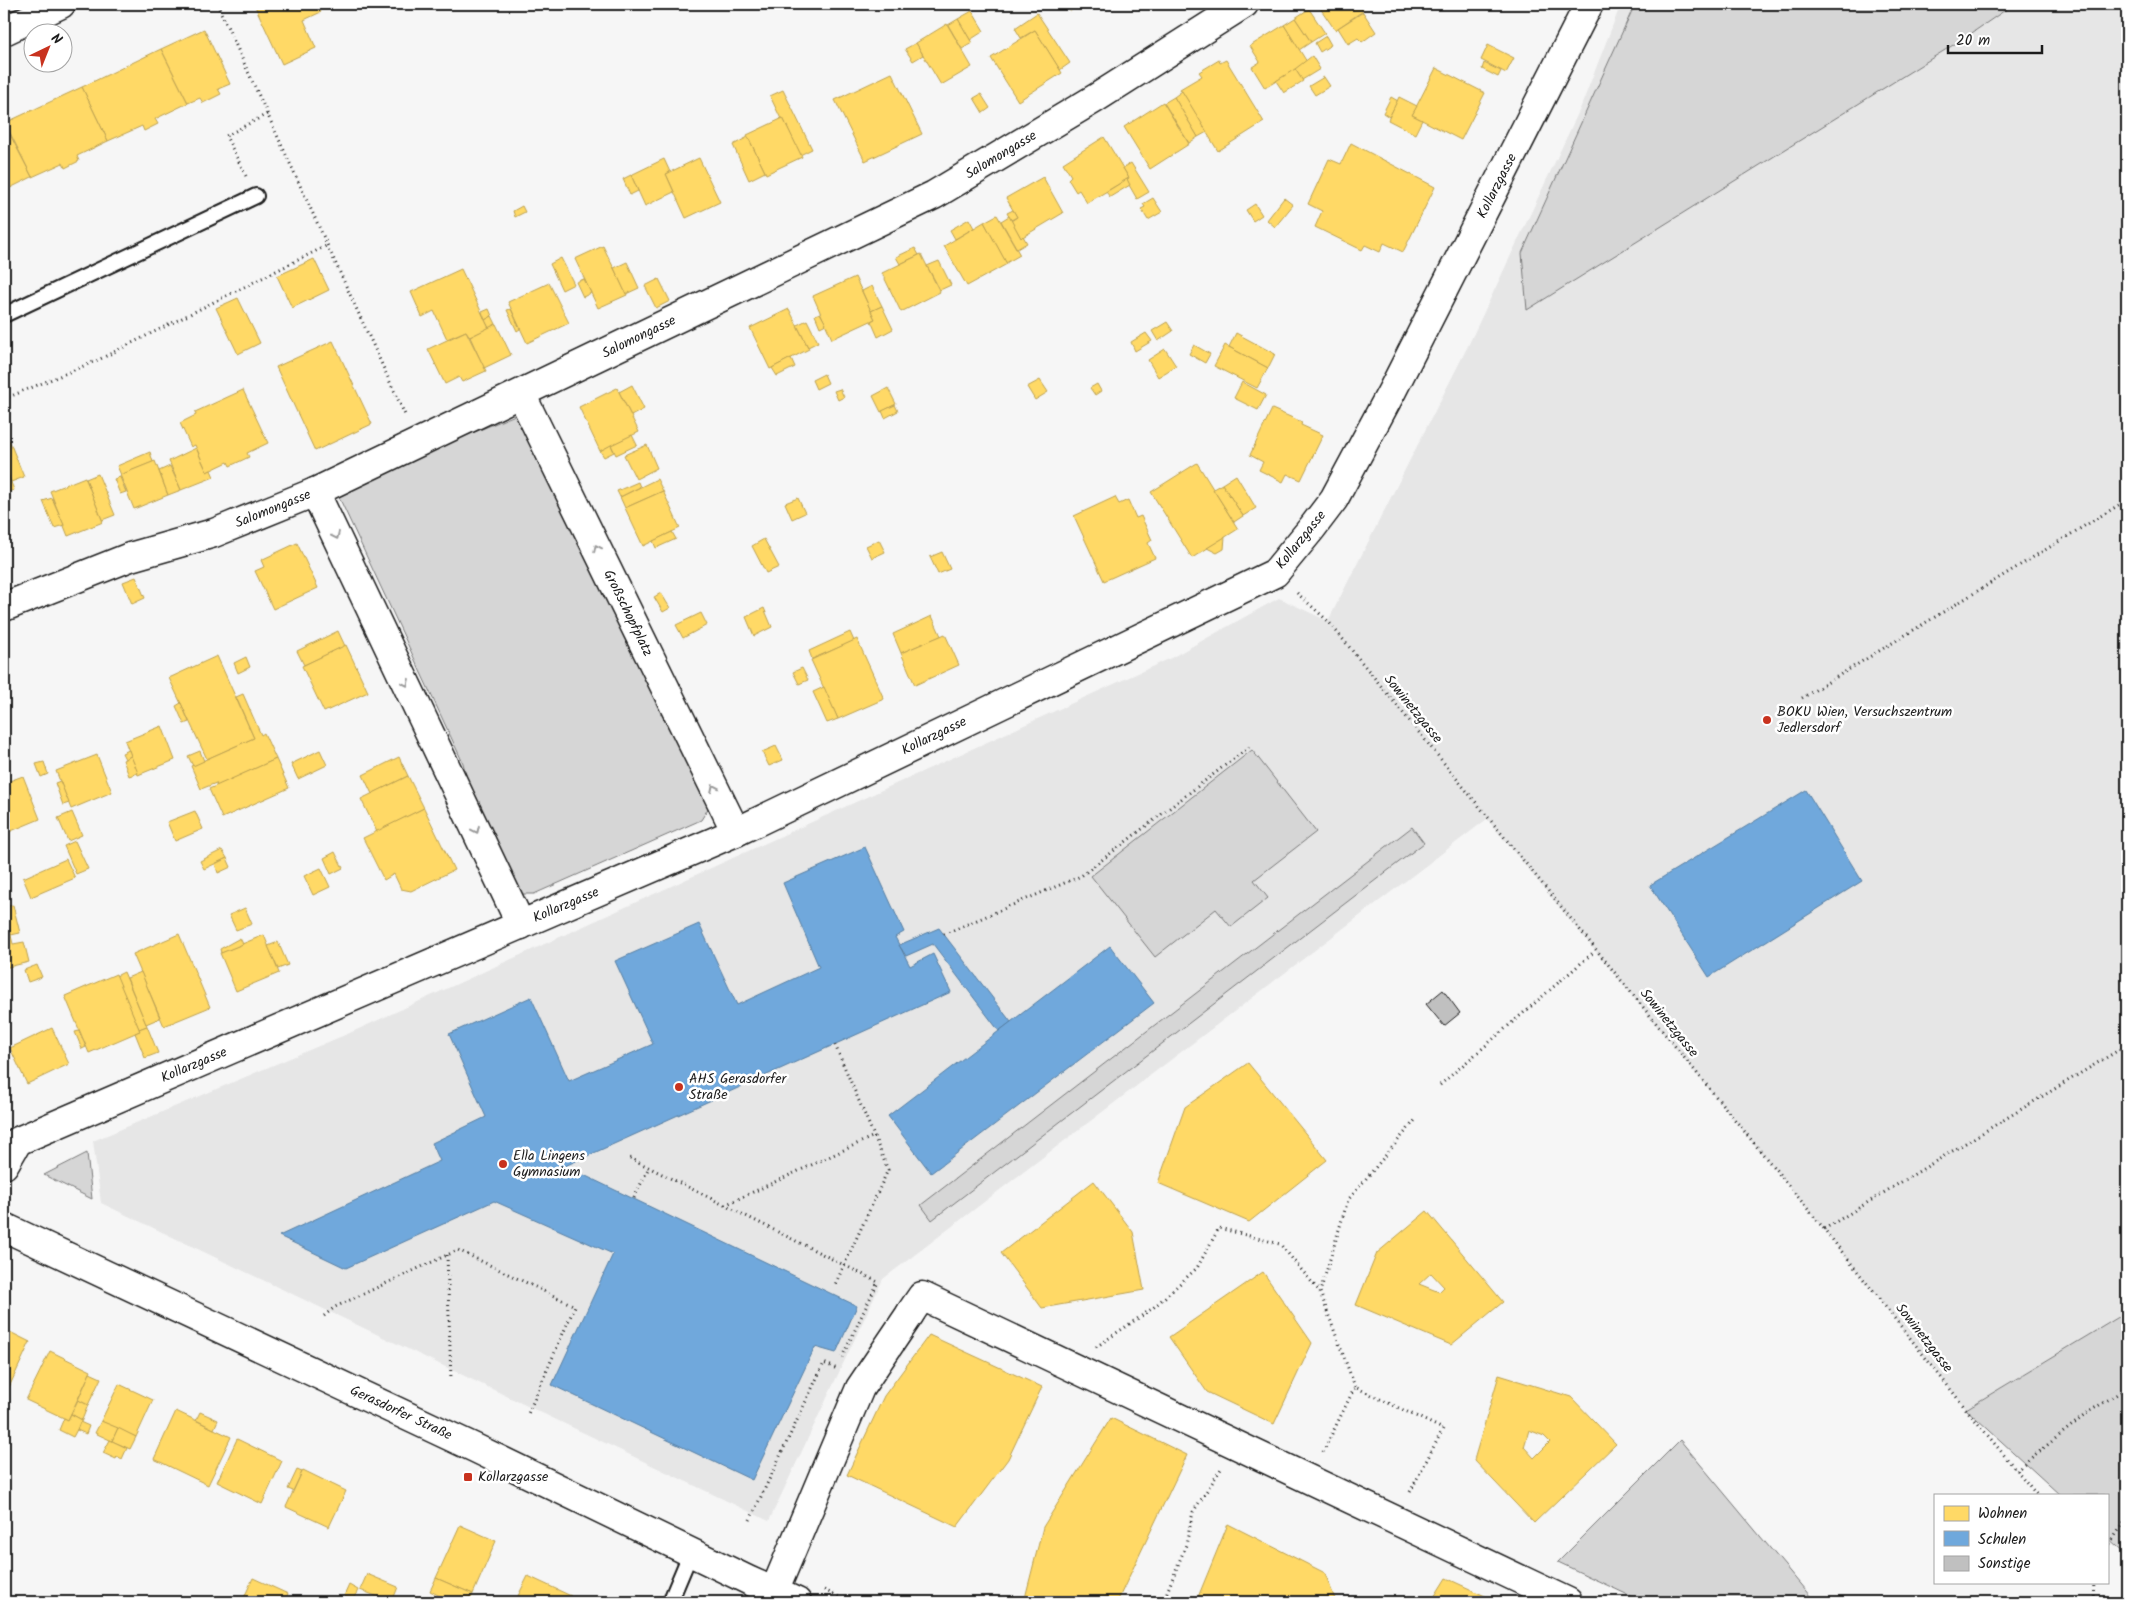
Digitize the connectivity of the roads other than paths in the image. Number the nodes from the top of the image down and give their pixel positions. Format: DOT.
graph roads {
  1 [pos="61,4"];
  2 [pos="1244,4"];
  3 [pos="1589,4"];
  4 [pos="4,31"];
  5 [pos="256,196"];
  6 [pos="4,315"];
  7 [pos="521,394"];
  8 [pos="315,492"];
  9 [pos="4,607"];
  10 [pos="736,832"];
  11 [pos="521,925"];
  12 [pos="4,1165"];
  13 [pos="4,1227"];
  14 [pos="691,1552"];
  15 [pos="786,1597"];
  16 [pos="670,1602"];
  17 [pos="1568,1602"];
  1 -- 4 [label="street"];
  2 -- 7 [label="street, Salomongasse"];
  3 -- 10 [label="street, Kollarzgasse"];
  5 -- 6 [label="lane"];
  7 -- 8 [label="street, Salomongasse"];
  10 -- 7 [label="street, Großschopfplatz, one-way"];
  8 -- 9 [label="street, Salomongasse"];
  8 -- 11 [label="street, one-way"];
  10 -- 11 [label="street, Kollarzgasse"];
  11 -- 12 [label="street, Kollarzgasse"];
  13 -- 14 [label="street, Gerasdorfer Straße"];
  14 -- 15 [label="street, Gerasdorfer Straße"];
  14 -- 16 [label="lane"];
  15 -- 17 [label="street"];
}
